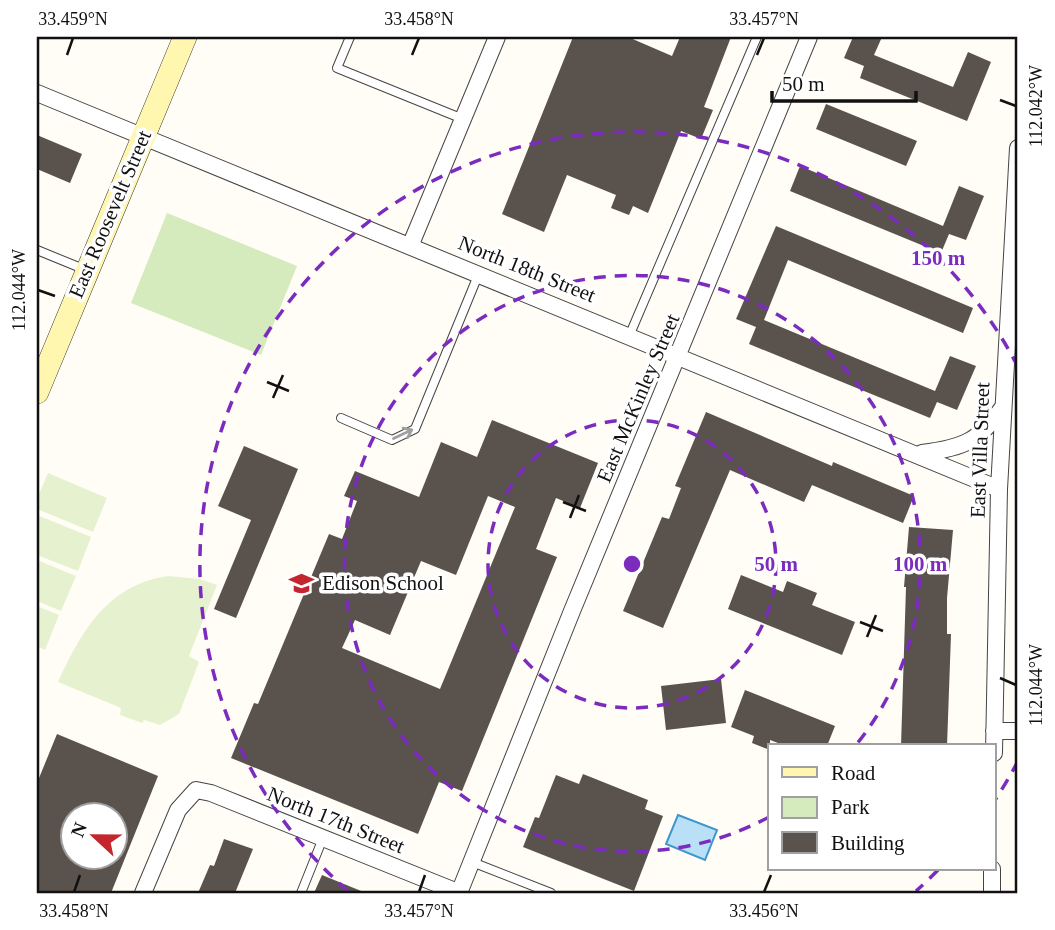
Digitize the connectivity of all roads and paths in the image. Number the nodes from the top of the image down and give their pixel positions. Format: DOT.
graph roads {
  1 [pos="185,37"];
  2 [pos="350,37"];
  3 [pos="498,37"];
  4 [pos="757,37"];
  5 [pos="810,37"];
  6 [pos="37,93"];
  7 [pos="463,119"];
  8 [pos="144,135"];
  9 [pos="1018,148"];
  10 [pos="411,244"];
  11 [pos="37,250"];
  12 [pos="86,270"];
  13 [pos="1014,272"];
  14 [pos="479,273"];
  15 [pos="630,334"];
  16 [pos="679,354"];
  17 [pos="37,392"];
  18 [pos="1003,407"];
  19 [pos="341,418"];
  20 [pos="918,453"];
  21 [pos="999,489"];
  22 [pos="994,731"];
  23 [pos="1018,731"];
  24 [pos="994,744"];
  25 [pos="323,838"];
  26 [pos="472,862"];
  27 [pos="992,870"];
  28 [pos="143,893"];
  29 [pos="301,893"];
  30 [pos="459,893"];
  31 [pos="551,893"];
  32 [pos="992,893"];
  1 -- 8 [label="street, East Roosevelt Street"];
  2 -- 7 [label="lane"];
  3 -- 7 [label="street"];
  4 -- 15 [label="lane"];
  5 -- 16 [label="street, East McKinley Street"];
  6 -- 8 [label="street, North 18th Street"];
  7 -- 10 [label="street"];
  8 -- 10 [label="street, North 18th Street"];
  8 -- 12 [label="street, East Roosevelt Street"];
  9 -- 13 [label="street, East Villa Street"];
  10 -- 14 [label="street, North 18th Street"];
  11 -- 12 [label="lane"];
  12 -- 17 [label="street, East Roosevelt Street"];
  13 -- 18 [label="street, East Villa Street"];
  14 -- 15 [label="street, North 18th Street"];
  19 -- 14 [label="lane, one-way"];
  15 -- 16 [label="street, North 18th Street"];
  16 -- 20 [label="street, North 18th Street"];
  16 -- 26 [label="street, East McKinley Street"];
  18 -- 20 [label="street"];
  18 -- 21 [label="street, East Villa Street"];
  20 -- 21 [label="street, North 18th Street"];
  21 -- 22 [label="street, East Villa Street"];
  22 -- 23 [label="street"];
  22 -- 24 [label="street, East Villa Street"];
  25 -- 28 [label="street, North 17th Street"];
  25 -- 29 [label="lane"];
  25 -- 30 [label="street, North 17th Street"];
  26 -- 30 [label="street, East McKinley Street"];
  26 -- 31 [label="lane"];
  27 -- 32 [label="street"];
}
